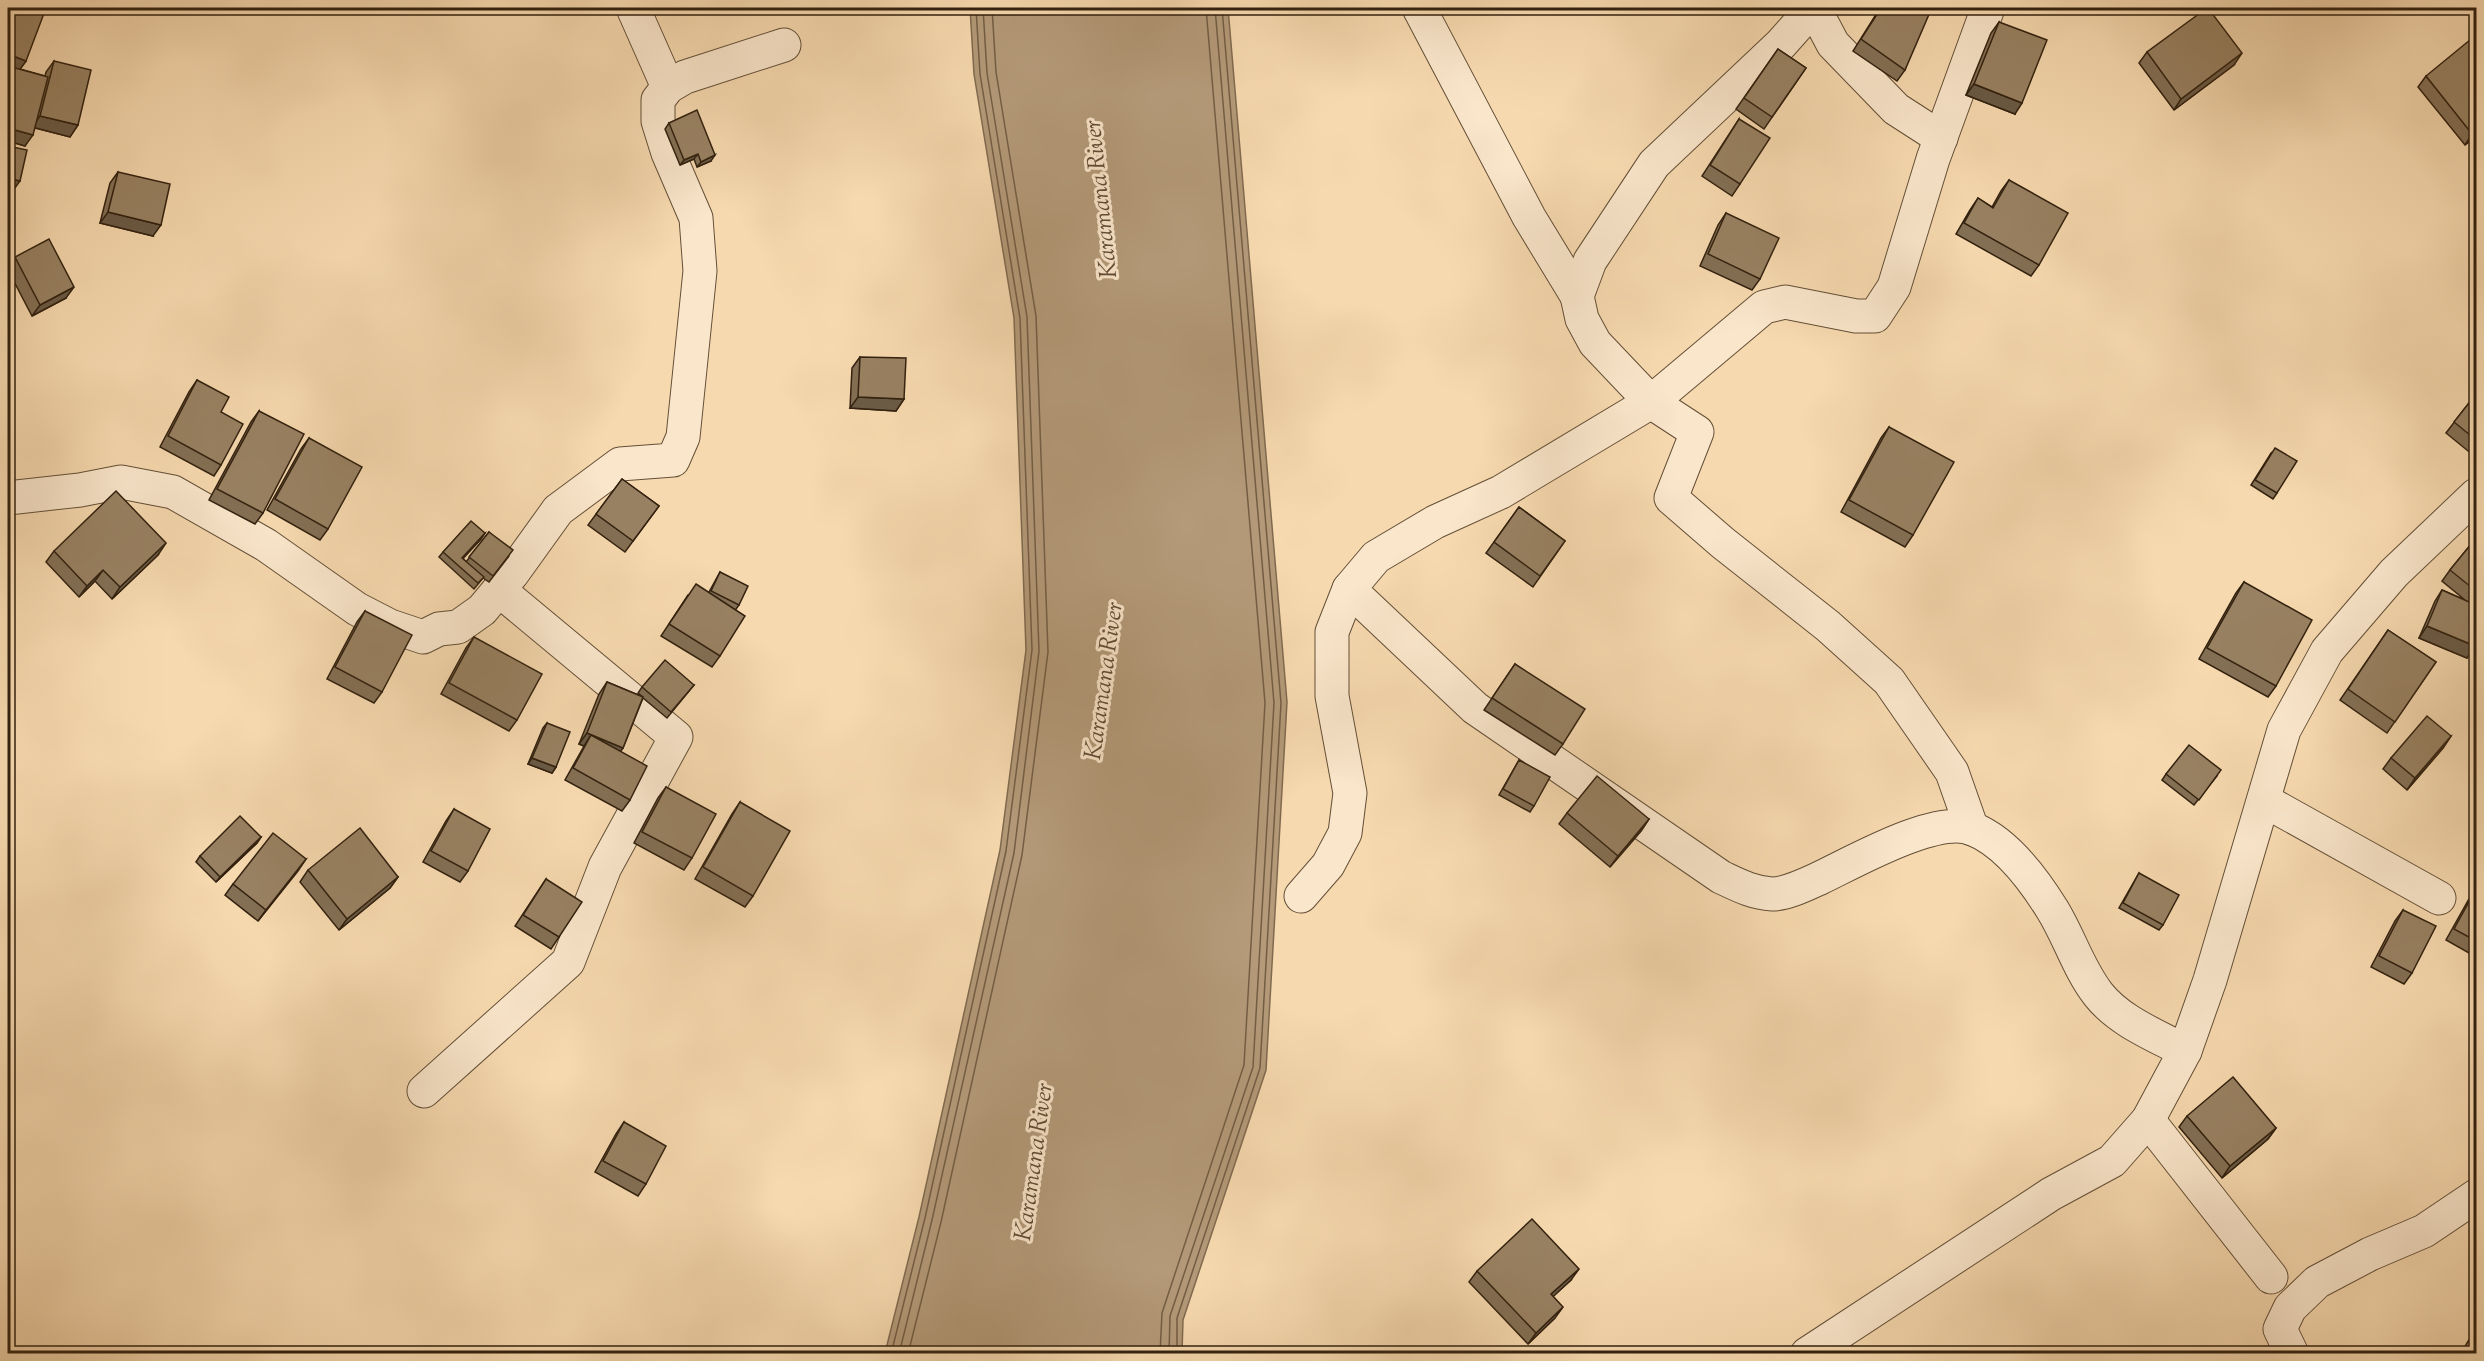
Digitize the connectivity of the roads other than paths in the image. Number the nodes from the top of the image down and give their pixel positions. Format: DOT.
graph roads {
  1 [pos="633,8"];
  2 [pos="1419,8"];
  3 [pos="1813,8"];
  4 [pos="1988,8"];
  5 [pos="784,45"];
  6 [pos="668,87"];
  7 [pos="1941,138"];
  8 [pos="1577,296"];
  9 [pos="1651,402"];
  10 [pos="2476,495"];
  11 [pos="8,498"];
  12 [pos="1349,589"];
  13 [pos="498,590"];
  14 [pos="2265,801"];
  15 [pos="1972,828"];
  16 [pos="1301,896"];
  17 [pos="2439,898"];
  18 [pos="2185,1051"];
  19 [pos="424,1091"];
  20 [pos="2148,1120"];
  21 [pos="2476,1196"];
  22 [pos="2271,1276"];
  23 [pos="1807,1353"];
  24 [pos="2292,1353"];
  1 -- 6 [label="street"];
  2 -- 8 [label="street"];
  3 -- 7 [label="street"];
  3 -- 8 [label="street"];
  4 -- 7 [label="street"];
  5 -- 6 [label="street"];
  6 -- 13 [label="street"];
  7 -- 9 [label="street"];
  8 -- 9 [label="street"];
  9 -- 12 [label="street"];
  9 -- 15 [label="street"];
  10 -- 14 [label="street"];
  11 -- 13 [label="street"];
  12 -- 15 [label="street"];
  12 -- 16 [label="street"];
  13 -- 19 [label="street"];
  14 -- 17 [label="street"];
  14 -- 18 [label="street"];
  15 -- 18 [label="street"];
  18 -- 20 [label="street"];
  20 -- 22 [label="street"];
  20 -- 23 [label="street"];
  21 -- 24 [label="street"];
}
